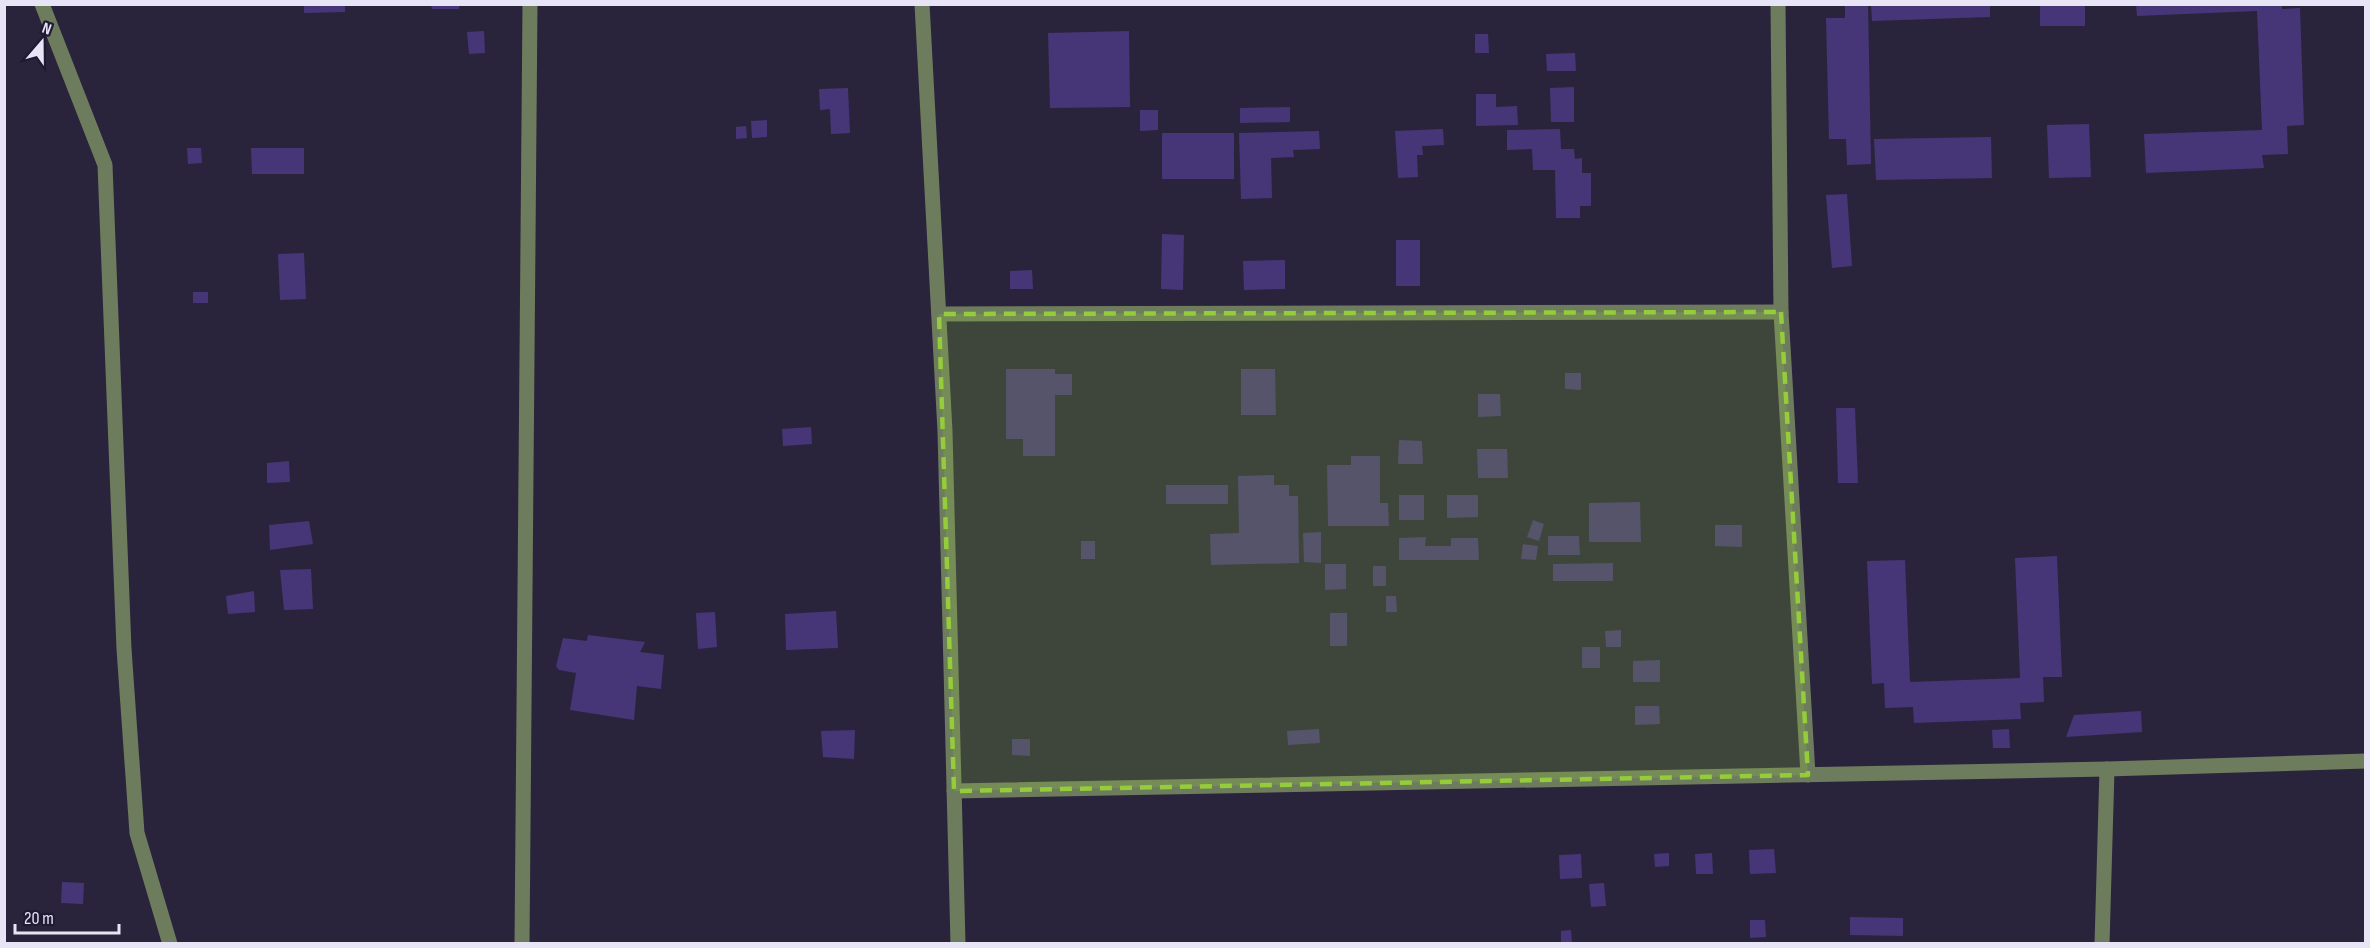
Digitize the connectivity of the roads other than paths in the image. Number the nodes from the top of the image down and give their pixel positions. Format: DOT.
graph roads {
  1 [pos="42,4"];
  2 [pos="530,4"];
  3 [pos="922,4"];
  4 [pos="1778,4"];
  5 [pos="1781,312"];
  6 [pos="939,314"];
  7 [pos="2366,760"];
  8 [pos="2107,769"];
  9 [pos="1808,775"];
  10 [pos="954,791"];
  11 [pos="171,944"];
  12 [pos="522,944"];
  13 [pos="958,944"];
  14 [pos="2102,944"];
  1 -- 11 [label="street"];
  2 -- 12 [label="street"];
  3 -- 6 [label="street"];
  4 -- 5 [label="street"];
  5 -- 6 [label="street"];
  5 -- 9 [label="street"];
  6 -- 10 [label="street"];
  7 -- 8 [label="street"];
  8 -- 9 [label="street"];
  8 -- 14 [label="street"];
  9 -- 10 [label="street"];
  10 -- 13 [label="street"];
}
